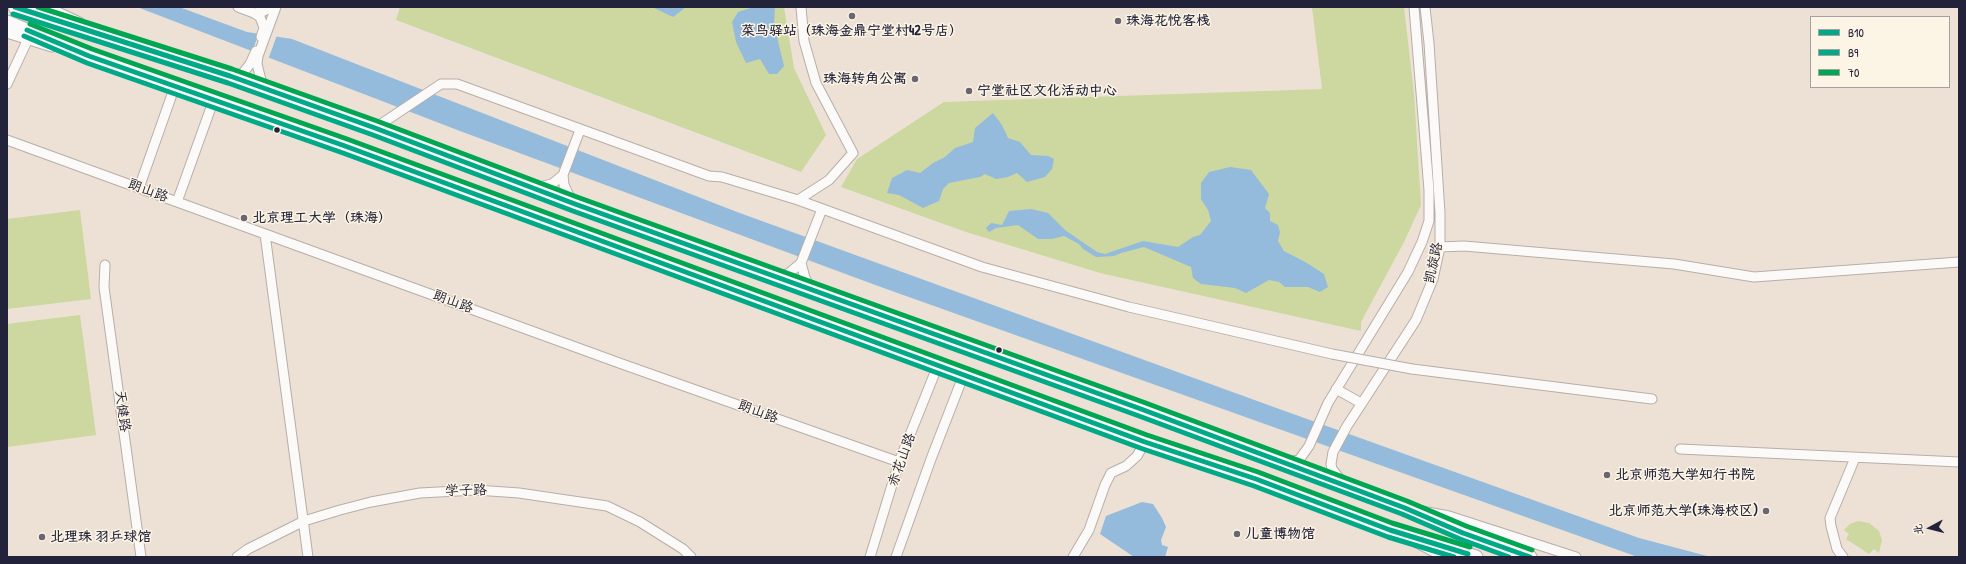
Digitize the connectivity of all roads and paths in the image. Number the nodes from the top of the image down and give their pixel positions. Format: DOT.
graph roads {
  1 [pos="15,7"];
  2 [pos="45,7"];
  3 [pos="238,7"];
  4 [pos="272,7"];
  5 [pos="276,7"];
  6 [pos="801,7"];
  7 [pos="1414,7"];
  8 [pos="1425,7"];
  9 [pos="254,13"];
  10 [pos="7,22"];
  11 [pos="266,29"];
  12 [pos="7,32"];
  13 [pos="97,33"];
  14 [pos="28,39"];
  15 [pos="256,55"];
  16 [pos="89,56"];
  17 [pos="230,76"];
  18 [pos="7,84"];
  19 [pos="175,86"];
  20 [pos="267,89"];
  21 [pos="214,100"];
  22 [pos="374,128"];
  23 [pos="580,130"];
  24 [pos="7,140"];
  25 [pos="564,173"];
  26 [pos="138,188"];
  27 [pos="535,188"];
  28 [pos="798,200"];
  29 [pos="177,202"];
  30 [pos="575,204"];
  31 [pos="822,209"];
  32 [pos="265,234"];
  33 [pos="1440,247"];
  34 [pos="1959,262"];
  35 [pos="800,263"];
  36 [pos="105,265"];
  37 [pos="775,276"];
  38 [pos="811,289"];
  39 [pos="938,365"];
  40 [pos="964,374"];
  41 [pos="1336,389"];
  42 [pos="1652,399"];
  43 [pos="1361,403"];
  44 [pos="1145,442"];
  45 [pos="1680,449"];
  46 [pos="1855,458"];
  47 [pos="899,462"];
  48 [pos="1280,462"];
  49 [pos="1959,462"];
  50 [pos="1346,487"];
  51 [pos="1405,508"];
  52 [pos="304,521"];
  53 [pos="1390,530"];
  54 [pos="141,557"];
  55 [pos="237,557"];
  56 [pos="308,557"];
  57 [pos="691,557"];
  58 [pos="870,557"];
  59 [pos="896,557"];
  60 [pos="1073,557"];
  61 [pos="1444,557"];
  62 [pos="1476,557"];
  63 [pos="1530,557"];
  64 [pos="1576,557"];
  65 [pos="1843,557"];
  1 -- 13 [label="highway"];
  2 -- 13 [label="main road"];
  3 -- 9 [label="street"];
  4 -- 9 [label="street"];
  5 -- 11 [label="street"];
  6 -- 28 [label="street"];
  7 -- 41 [label="street, 凯旋路"];
  8 -- 33 [label="street, 凯旋路"];
  9 -- 11 [label="street"];
  10 -- 16 [label="highway"];
  11 -- 15 [label="street"];
  12 -- 14 [label="main road"];
  13 -- 17 [label="highway"];
  14 -- 16 [label="main road"];
  14 -- 18 [label="street"];
  15 -- 17 [label="street"];
  15 -- 20 [label="street"];
  16 -- 19 [label="highway"];
  17 -- 20 [label="highway"];
  19 -- 21 [label="highway"];
  19 -- 26 [label="street"];
  20 -- 22 [label="highway"];
  21 -- 29 [label="street"];
  21 -- 39 [label="highway"];
  22 -- 23 [label="street"];
  22 -- 27 [label="highway"];
  23 -- 25 [label="street"];
  23 -- 28 [label="street"];
  24 -- 26 [label="street, 朗山路"];
  25 -- 27 [label="street"];
  25 -- 30 [label="street"];
  26 -- 29 [label="street, 朗山路"];
  27 -- 30 [label="highway"];
  28 -- 31 [label="street"];
  29 -- 32 [label="street, 朗山路"];
  30 -- 37 [label="highway"];
  31 -- 35 [label="street"];
  31 -- 42 [label="street, bridge"];
  32 -- 47 [label="street, 朗山路"];
  32 -- 52 [label="street"];
  33 -- 34 [label="street"];
  33 -- 43 [label="street, 凯旋路"];
  35 -- 37 [label="street"];
  35 -- 38 [label="street"];
  36 -- 54 [label="street, 天健路"];
  37 -- 38 [label="highway"];
  38 -- 48 [label="highway"];
  39 -- 40 [label="highway"];
  39 -- 47 [label="street, 赤花山路"];
  40 -- 44 [label="highway"];
  40 -- 59 [label="street"];
  41 -- 43 [label="street"];
  41 -- 48 [label="street, 凯旋路"];
  43 -- 50 [label="street, 凯旋路"];
  44 -- 53 [label="highway"];
  44 -- 60 [label="street"];
  45 -- 46 [label="street"];
  46 -- 49 [label="street"];
  46 -- 65 [label="street"];
  47 -- 58 [label="street, 赤花山路"];
  48 -- 50 [label="highway"];
  50 -- 51 [label="highway"];
  51 -- 63 [label="highway"];
  51 -- 64 [label="street"];
  52 -- 55 [label="street, 学子路"];
  52 -- 56 [label="street"];
  52 -- 57 [label="street, 学子路"];
  53 -- 61 [label="street"];
  53 -- 62 [label="highway"];
}
